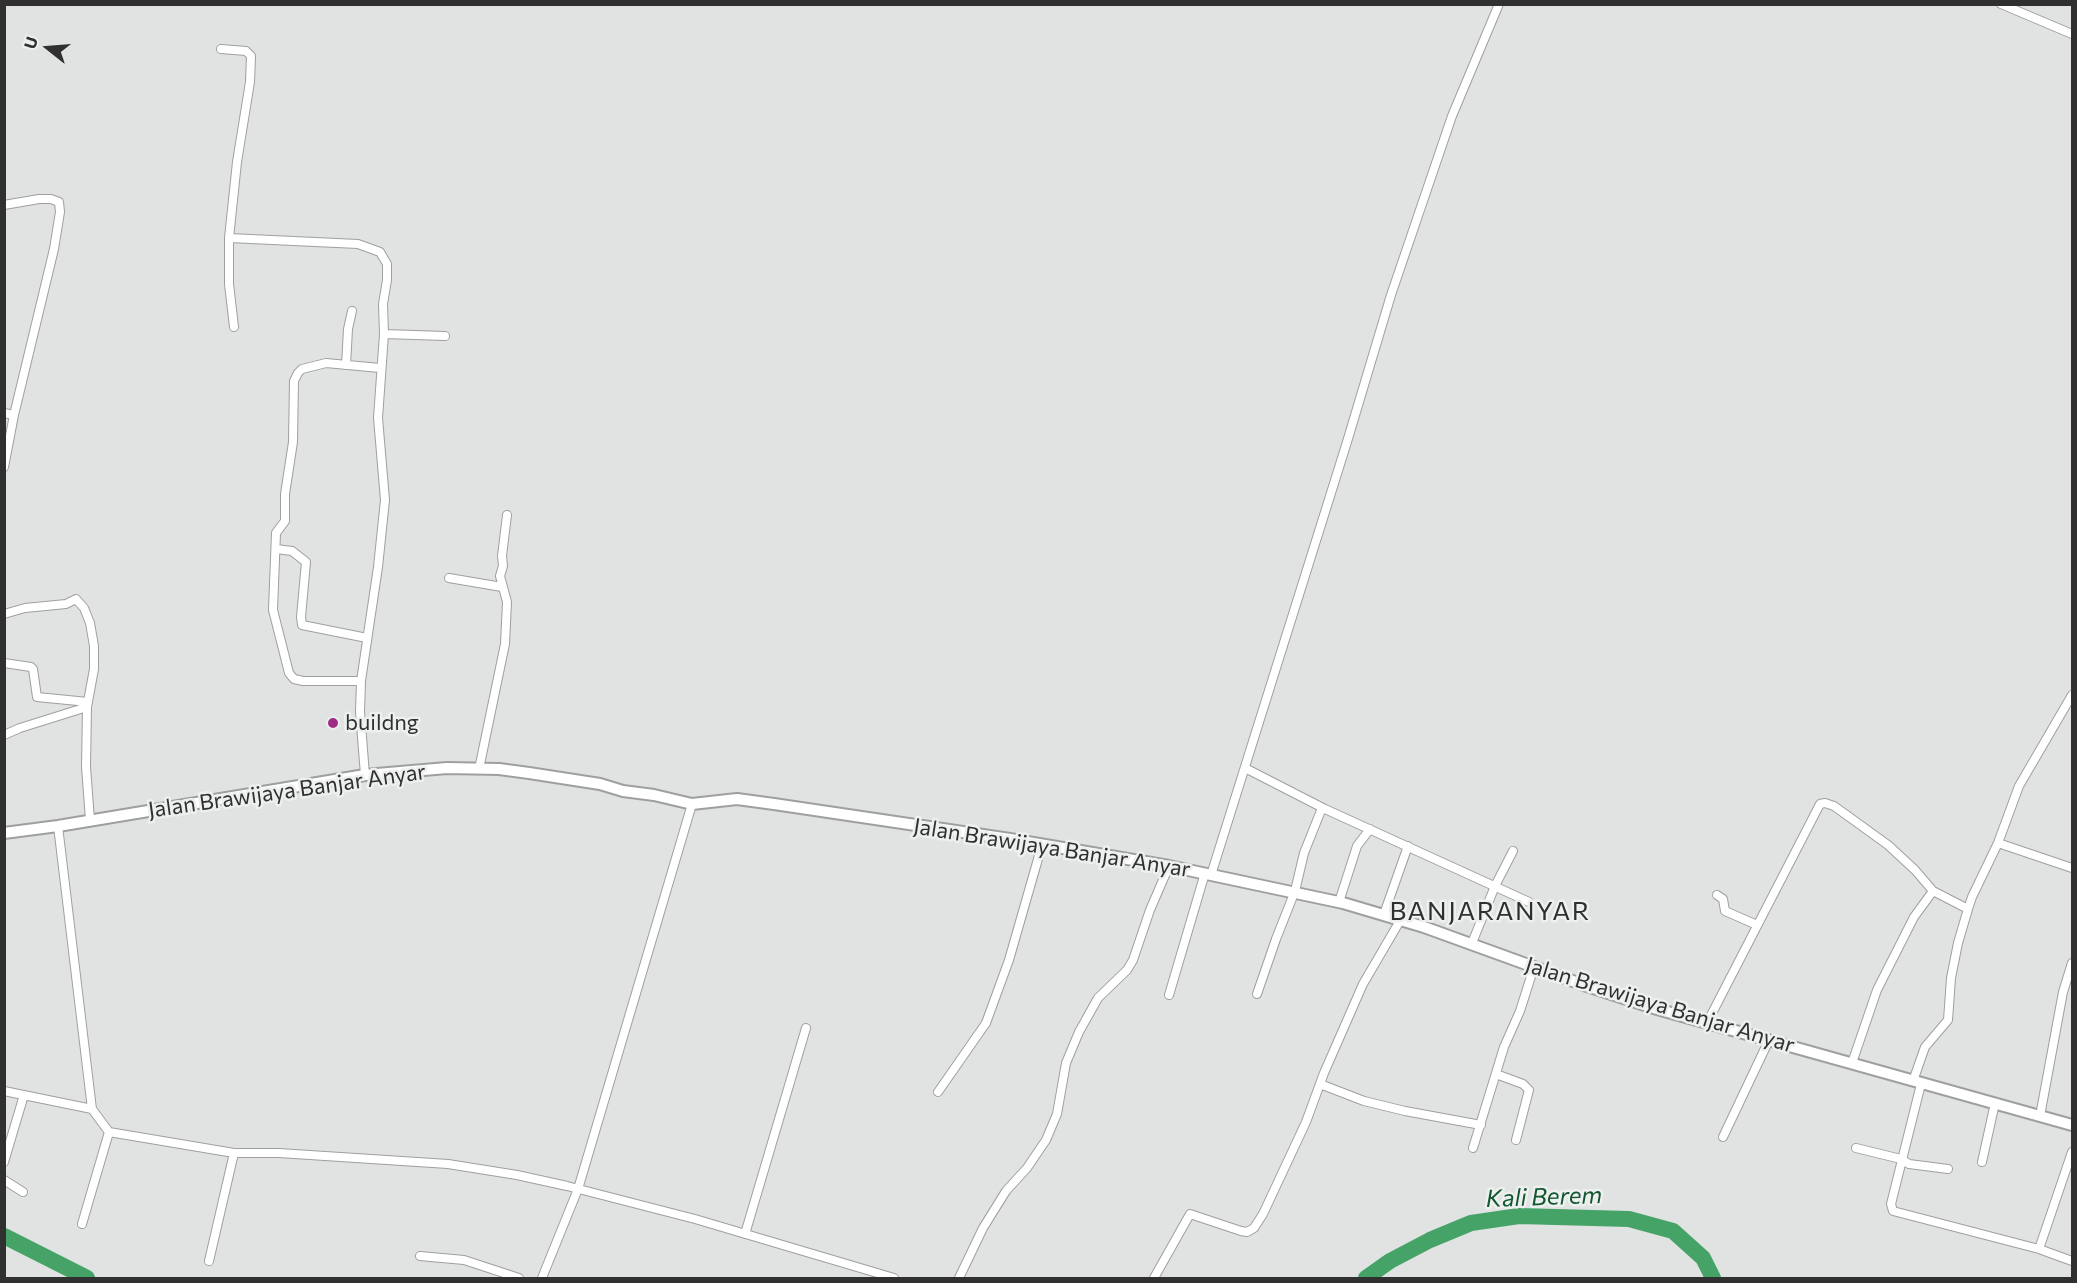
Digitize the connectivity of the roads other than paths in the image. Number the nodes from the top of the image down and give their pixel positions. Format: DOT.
graph roads {
  1 [pos="1498,4"];
  2 [pos="2001,4"];
  3 [pos="2073,34"];
  4 [pos="221,49"];
  5 [pos="4,205"];
  6 [pos="229,238"];
  7 [pos="352,311"];
  8 [pos="234,327"];
  9 [pos="384,334"];
  10 [pos="445,336"];
  11 [pos="346,365"];
  12 [pos="380,368"];
  13 [pos="4,413"];
  14 [pos="14,415"];
  15 [pos="4,466"];
  16 [pos="507,515"];
  17 [pos="276,549"];
  18 [pos="450,578"];
  19 [pos="502,587"];
  20 [pos="4,614"];
  21 [pos="367,638"];
  22 [pos="4,663"];
  23 [pos="361,681"];
  24 [pos="2073,695"];
  25 [pos="88,704"];
  26 [pos="2068,711"];
  27 [pos="4,735"];
  28 [pos="1245,768"];
  29 [pos="479,769"];
  30 [pos="364,775"];
  31 [pos="692,804"];
  32 [pos="1322,808"];
  33 [pos="90,820"];
  34 [pos="58,826"];
  35 [pos="1370,829"];
  36 [pos="4,833"];
  37 [pos="1998,843"];
  38 [pos="1042,845"];
  39 [pos="1408,846"];
  40 [pos="1514,851"];
  41 [pos="1169,866"];
  42 [pos="2073,868"];
  43 [pos="1208,874"];
  44 [pos="1495,886"];
  45 [pos="1295,891"];
  46 [pos="1933,891"];
  47 [pos="1717,895"];
  48 [pos="1340,902"];
  49 [pos="1529,902"];
  50 [pos="1968,909"];
  51 [pos="1384,914"];
  52 [pos="1401,919"];
  53 [pos="1757,925"];
  54 [pos="1472,943"];
  55 [pos="2073,963"];
  56 [pos="1534,967"];
  57 [pos="1257,994"];
  58 [pos="1169,995"];
  59 [pos="1707,1023"];
  60 [pos="806,1028"];
  61 [pos="1769,1040"];
  62 [pos="1852,1064"];
  63 [pos="1496,1074"];
  64 [pos="1917,1082"];
  65 [pos="1320,1084"];
  66 [pos="4,1091"];
  67 [pos="938,1092"];
  68 [pos="24,1095"];
  69 [pos="1995,1103"];
  70 [pos="92,1109"];
  71 [pos="2040,1116"];
  72 [pos="1480,1125"];
  73 [pos="2073,1125"];
  74 [pos="109,1132"];
  75 [pos="1723,1137"];
  76 [pos="1516,1140"];
  77 [pos="1473,1148"];
  78 [pos="1856,1148"];
  79 [pos="2073,1152"];
  80 [pos="234,1153"];
  81 [pos="1901,1159"];
  82 [pos="4,1162"];
  83 [pos="1982,1162"];
  84 [pos="1948,1169"];
  85 [pos="4,1180"];
  86 [pos="578,1189"];
  87 [pos="23,1192"];
  88 [pos="82,1224"];
  89 [pos="745,1234"];
  90 [pos="2039,1249"];
  91 [pos="420,1256"];
  92 [pos="208,1261"];
  93 [pos="2073,1261"];
  94 [pos="519,1278"];
  95 [pos="542,1278"];
  96 [pos="894,1278"];
  97 [pos="959,1278"];
  98 [pos="1154,1278"];
  1 -- 28 [label="street"];
  2 -- 3 [label="street"];
  4 -- 6 [label="street"];
  5 -- 14 [label="street"];
  6 -- 8 [label="street"];
  6 -- 9 [label="street"];
  7 -- 11 [label="street"];
  9 -- 10 [label="street"];
  9 -- 12 [label="street"];
  11 -- 12 [label="street"];
  11 -- 17 [label="street"];
  12 -- 21 [label="street"];
  13 -- 14 [label="street"];
  14 -- 15 [label="street"];
  16 -- 19 [label="street"];
  17 -- 21 [label="street"];
  17 -- 23 [label="street"];
  18 -- 19 [label="street"];
  19 -- 29 [label="street"];
  20 -- 25 [label="street"];
  21 -- 23 [label="street"];
  22 -- 25 [label="street"];
  23 -- 30 [label="street"];
  24 -- 26 [label="street"];
  25 -- 27 [label="street"];
  25 -- 33 [label="street"];
  26 -- 37 [label="street"];
  28 -- 32 [label="street"];
  28 -- 43 [label="street"];
  29 -- 30 [label="street, Jalan Brawijaya Banjar Anyar"];
  29 -- 31 [label="street, Jalan Brawijaya Banjar Anyar"];
  30 -- 33 [label="street, Jalan Brawijaya Banjar Anyar"];
  31 -- 38 [label="street, Jalan Brawijaya Banjar Anyar"];
  31 -- 86 [label="street"];
  32 -- 35 [label="street"];
  32 -- 45 [label="street"];
  33 -- 34 [label="street, Jalan Brawijaya Banjar Anyar"];
  34 -- 36 [label="street, Jalan Brawijaya Banjar Anyar"];
  34 -- 70 [label="street"];
  35 -- 39 [label="street"];
  35 -- 48 [label="street"];
  37 -- 42 [label="street"];
  37 -- 50 [label="street"];
  38 -- 41 [label="street, Jalan Brawijaya Banjar Anyar"];
  38 -- 67 [label="street"];
  39 -- 44 [label="street"];
  39 -- 51 [label="street"];
  40 -- 44 [label="street"];
  41 -- 43 [label="street, Jalan Brawijaya Banjar Anyar"];
  41 -- 97 [label="street"];
  43 -- 45 [label="street, Jalan Brawijaya Banjar Anyar"];
  43 -- 58 [label="street"];
  44 -- 49 [label="street"];
  44 -- 54 [label="street"];
  45 -- 48 [label="street, Jalan Brawijaya Banjar Anyar"];
  45 -- 57 [label="street"];
  46 -- 50 [label="street"];
  46 -- 53 [label="street"];
  46 -- 62 [label="street"];
  47 -- 53 [label="street"];
  48 -- 51 [label="street, Jalan Brawijaya Banjar Anyar"];
  50 -- 64 [label="street"];
  51 -- 52 [label="street, Jalan Brawijaya Banjar Anyar"];
  52 -- 54 [label="street, Jalan Brawijaya Banjar Anyar"];
  52 -- 65 [label="street"];
  53 -- 59 [label="street"];
  54 -- 56 [label="street, Jalan Brawijaya Banjar Anyar"];
  55 -- 71 [label="street"];
  56 -- 59 [label="street, Jalan Brawijaya Banjar Anyar"];
  56 -- 63 [label="street"];
  59 -- 61 [label="street, Jalan Brawijaya Banjar Anyar"];
  60 -- 89 [label="street"];
  61 -- 62 [label="street, Jalan Brawijaya Banjar Anyar"];
  61 -- 75 [label="street"];
  62 -- 64 [label="street, Jalan Brawijaya Banjar Anyar"];
  63 -- 72 [label="street"];
  63 -- 76 [label="street"];
  64 -- 69 [label="street, Jalan Brawijaya Banjar Anyar"];
  64 -- 81 [label="street"];
  65 -- 72 [label="street"];
  65 -- 98 [label="street"];
  66 -- 68 [label="street"];
  68 -- 70 [label="street"];
  68 -- 82 [label="street"];
  69 -- 71 [label="street, Jalan Brawijaya Banjar Anyar"];
  69 -- 83 [label="street"];
  70 -- 74 [label="street"];
  71 -- 73 [label="street, Jalan Brawijaya Banjar Anyar"];
  72 -- 77 [label="street"];
  74 -- 80 [label="street"];
  74 -- 88 [label="street"];
  78 -- 81 [label="street"];
  79 -- 90 [label="street"];
  80 -- 86 [label="street"];
  80 -- 92 [label="street"];
  81 -- 84 [label="street"];
  81 -- 90 [label="street"];
  85 -- 87 [label="street"];
  86 -- 89 [label="street"];
  86 -- 95 [label="street"];
  89 -- 96 [label="street"];
  90 -- 93 [label="street"];
  91 -- 94 [label="street"];
}
